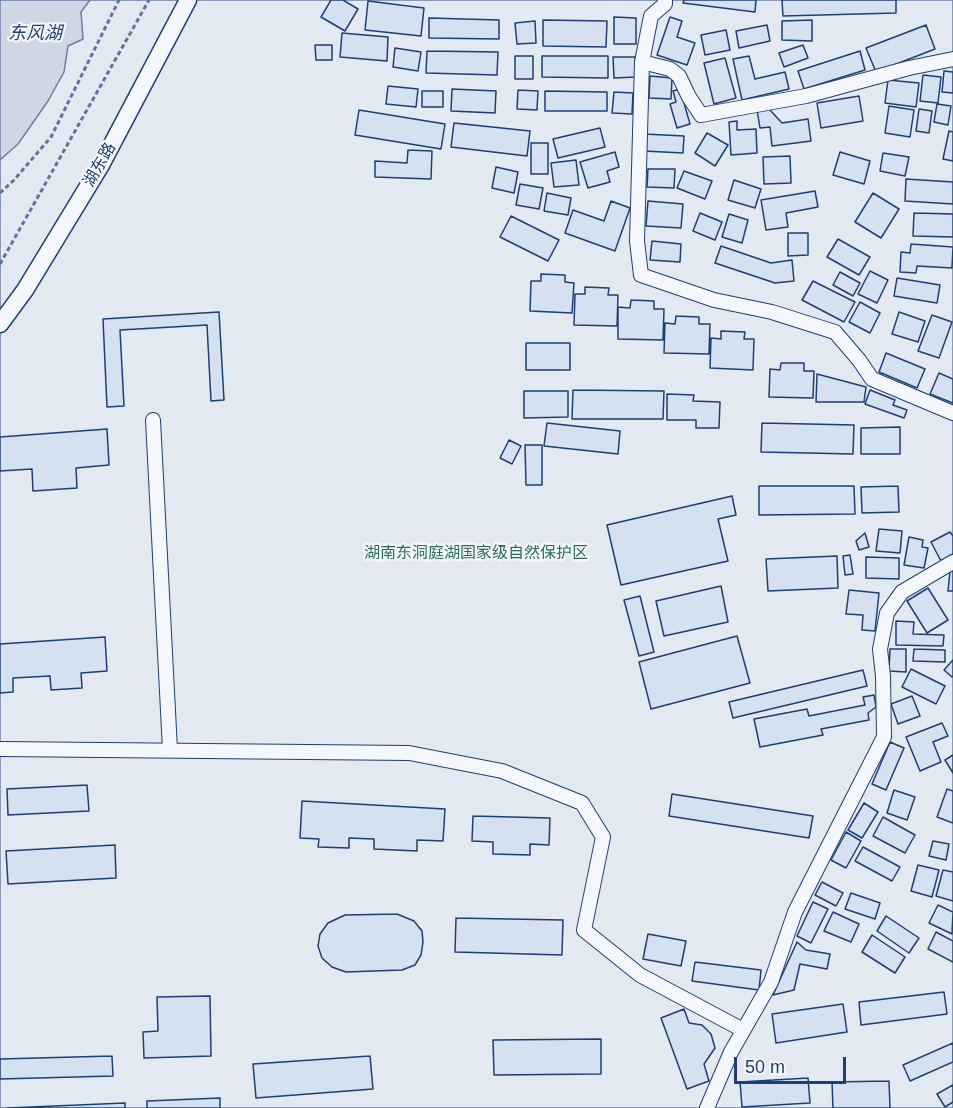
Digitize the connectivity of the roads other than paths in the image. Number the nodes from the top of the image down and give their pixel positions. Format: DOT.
graph roads {
  1 [pos="188,0"];
  2 [pos="665,0"];
  3 [pos="953,58"];
  4 [pos="642,62"];
  5 [pos="0,324"];
  6 [pos="953,413"];
  7 [pos="153,420"];
  8 [pos="953,561"];
  9 [pos="0,749"];
  10 [pos="170,750"];
  11 [pos="743,1030"];
  12 [pos="707,1108"];
  1 -- 5 [label="street, 湖东路"];
  2 -- 4 [label="street"];
  3 -- 4 [label="street"];
  4 -- 6 [label="street"];
  7 -- 10 [label="street"];
  8 -- 11 [label="street"];
  9 -- 10 [label="street"];
  10 -- 11 [label="street"];
  11 -- 12 [label="street"];
}
